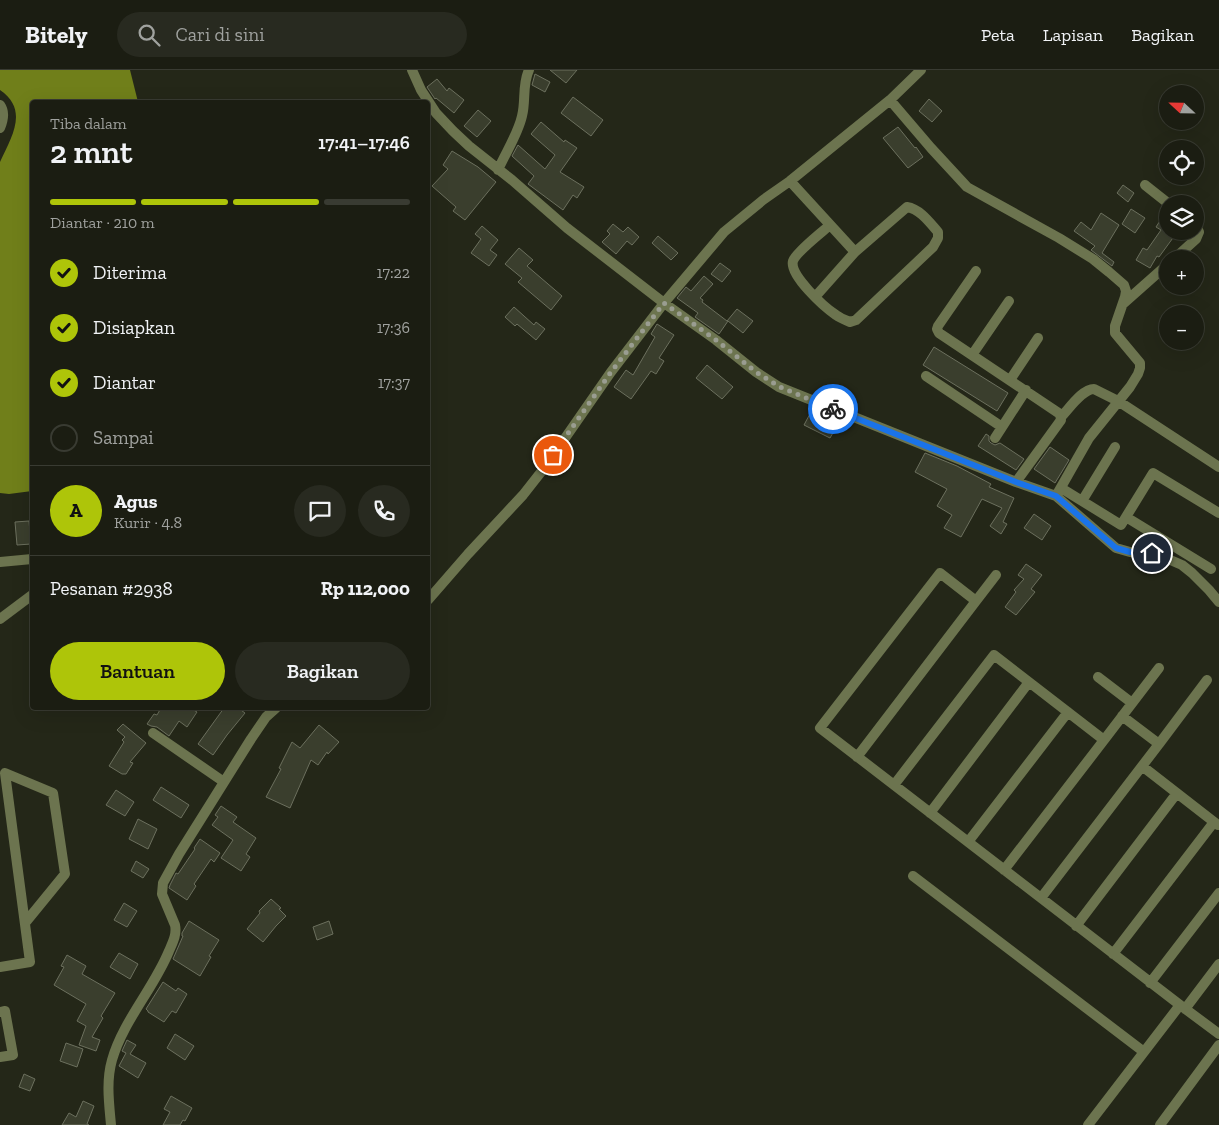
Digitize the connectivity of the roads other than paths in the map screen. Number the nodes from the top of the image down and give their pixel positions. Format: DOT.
graph roads {
  1 [pos="412,70"];
  2 [pos="530,70"];
  3 [pos="921,70"];
  4 [pos="428,100"];
  5 [pos="890,100"];
  6 [pos="430,104"];
  7 [pos="0,105"];
  8 [pos="0,128"];
  9 [pos="498,170"];
  10 [pos="790,182"];
  11 [pos="1145,185"];
  12 [pos="1159,196"];
  13 [pos="830,225"];
  14 [pos="1195,240"];
  15 [pos="1184,250"];
  16 [pos="855,252"];
  17 [pos="976,271"];
  18 [pos="1159,272"];
  19 [pos="815,297"];
  20 [pos="1010,301"];
  21 [pos="664,303"];
  22 [pos="1124,303"];
  23 [pos="1038,338"];
  24 [pos="972,355"];
  25 [pos="926,376"];
  26 [pos="1010,380"];
  27 [pos="1026,390"];
  28 [pos="1118,401"];
  29 [pos="1061,417"];
  30 [pos="1002,427"];
  31 [pos="995,438"];
  32 [pos="1115,447"];
  33 [pos="1219,467"];
  34 [pos="1016,482"];
  35 [pos="1059,492"];
  36 [pos="1082,501"];
  37 [pos="1219,513"];
  38 [pos="1126,517"];
  39 [pos="30,559"];
  40 [pos="0,562"];
  41 [pos="1211,569"];
  42 [pos="996,575"];
  43 [pos="30,596"];
  44 [pos="430,598"];
  45 [pos="976,601"];
  46 [pos="1219,602"];
  47 [pos="0,619"];
  48 [pos="1159,668"];
  49 [pos="1098,677"];
  50 [pos="1207,680"];
  51 [pos="1030,682"];
  52 [pos="1132,703"];
  53 [pos="271,710"];
  54 [pos="1068,712"];
  55 [pos="1122,716"];
  56 [pos="153,733"];
  57 [pos="1104,740"];
  58 [pos="1159,744"];
  59 [pos="857,757"];
  60 [pos="1142,766"];
  61 [pos="3,772"];
  62 [pos="224,782"];
  63 [pos="894,785"];
  64 [pos="1177,793"];
  65 [pos="930,813"];
  66 [pos="1217,824"];
  67 [pos="968,842"];
  68 [pos="1004,870"];
  69 [pos="913,876"];
  70 [pos="1219,893"];
  71 [pos="1041,898"];
  72 [pos="25,923"];
  73 [pos="1076,926"];
  74 [pos="1113,954"];
  75 [pos="1219,964"];
  76 [pos="0,967"];
  77 [pos="1150,983"];
  78 [pos="1182,1007"];
  79 [pos="0,1012"];
  80 [pos="1219,1034"];
  81 [pos="1219,1045"];
  82 [pos="1144,1052"];
  83 [pos="0,1057"];
  84 [pos="111,1125"];
  85 [pos="1088,1125"];
  86 [pos="1160,1125"];
  1 -- 4 [label="street"];
  2 -- 9 [label="street"];
  3 -- 5 [label="street"];
  5 -- 10 [label="street"];
  5 -- 22 [label="street"];
  6 -- 9 [label="street"];
  7 -- 8 [label="street"];
  9 -- 21 [label="street"];
  10 -- 13 [label="street"];
  10 -- 21 [label="street"];
  11 -- 12 [label="street"];
  13 -- 16 [label="street"];
  13 -- 19 [label="street"];
  14 -- 15 [label="street"];
  16 -- 19 [label="street"];
  16 -- 19 [label="street"];
  17 -- 24 [label="street"];
  18 -- 22 [label="street"];
  20 -- 24 [label="street"];
  21 -- 34 [label="street"];
  21 -- 44 [label="street"];
  22 -- 28 [label="street"];
  23 -- 26 [label="street"];
  24 -- 26 [label="street"];
  25 -- 30 [label="street"];
  26 -- 27 [label="street"];
  27 -- 29 [label="street"];
  27 -- 30 [label="street"];
  28 -- 29 [label="street"];
  28 -- 33 [label="street"];
  28 -- 35 [label="street"];
  29 -- 34 [label="street"];
  30 -- 31 [label="street"];
  32 -- 36 [label="street"];
  34 -- 35 [label="street"];
  35 -- 36 [label="street"];
  35 -- 46 [label="street"];
  36 -- 38 [label="street"];
  37 -- 38 [label="street"];
  38 -- 41 [label="street"];
  39 -- 40 [label="street"];
  42 -- 45 [label="street"];
  43 -- 47 [label="street"];
  45 -- 59 [label="street"];
  45 -- 59 [label="street"];
  48 -- 52 [label="street"];
  49 -- 52 [label="street"];
  50 -- 58 [label="street"];
  51 -- 54 [label="street"];
  51 -- 63 [label="street"];
  51 -- 65 [label="street"];
  52 -- 55 [label="street"];
  53 -- 62 [label="street"];
  54 -- 57 [label="street"];
  54 -- 67 [label="street"];
  55 -- 57 [label="street"];
  55 -- 58 [label="street"];
  56 -- 62 [label="street"];
  57 -- 68 [label="street"];
  58 -- 60 [label="street"];
  59 -- 63 [label="street"];
  60 -- 64 [label="street"];
  60 -- 71 [label="street"];
  61 -- 72 [label="street"];
  61 -- 72 [label="street"];
  62 -- 84 [label="street"];
  63 -- 65 [label="street"];
  64 -- 66 [label="street"];
  64 -- 73 [label="street"];
  65 -- 67 [label="street"];
  66 -- 74 [label="street"];
  67 -- 68 [label="street"];
  68 -- 71 [label="street"];
  69 -- 82 [label="street"];
  70 -- 77 [label="street"];
  71 -- 73 [label="street"];
  72 -- 76 [label="street"];
  73 -- 74 [label="street"];
  74 -- 77 [label="street"];
  75 -- 78 [label="street"];
  77 -- 78 [label="street"];
  78 -- 80 [label="street"];
  78 -- 82 [label="street"];
  79 -- 83 [label="street"];
  81 -- 86 [label="street"];
  82 -- 85 [label="street"];
}
